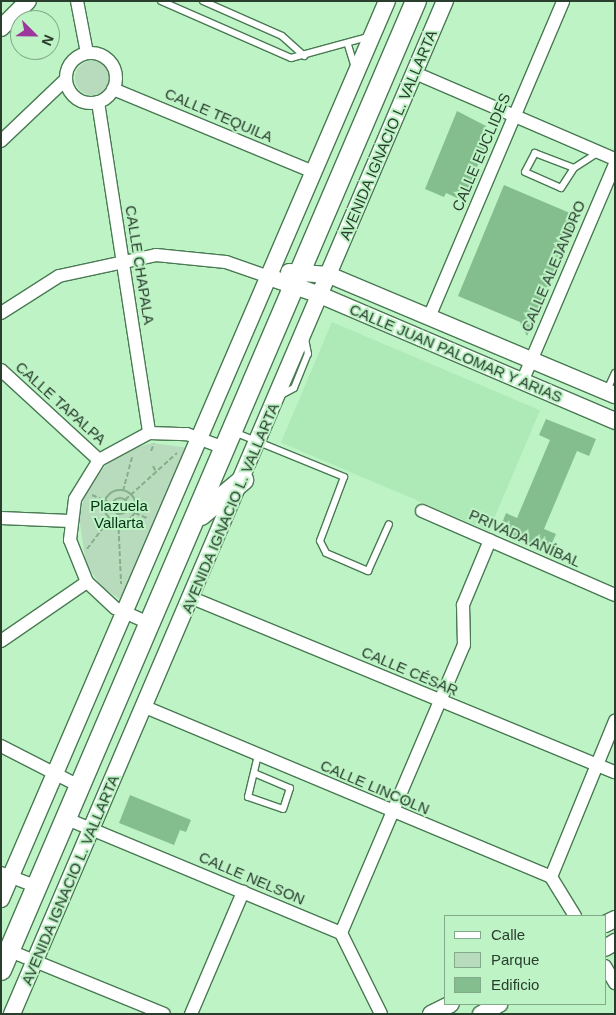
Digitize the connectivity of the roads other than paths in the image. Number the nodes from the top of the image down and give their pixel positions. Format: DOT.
graph roads {
  1 [pos="28,1"];
  2 [pos="77,1"];
  3 [pos="161,1"];
  4 [pos="203,1"];
  5 [pos="416,1"];
  6 [pos="445,1"];
  7 [pos="563,1"];
  8 [pos="382,5"];
  9 [pos="1,28"];
  10 [pos="372,35"];
  11 [pos="348,45"];
  12 [pos="87,52"];
  13 [pos="304,56"];
  14 [pos="357,71"];
  15 [pos="415,73"];
  16 [pos="66,80"];
  17 [pos="113,89"];
  18 [pos="98,102"];
  19 [pos="514,116"];
  20 [pos="1,141"];
  21 [pos="599,152"];
  22 [pos="615,159"];
  23 [pos="615,164"];
  24 [pos="574,168"];
  25 [pos="313,172"];
  26 [pos="122,260"];
  27 [pos="265,273"];
  28 [pos="328,275"];
  29 [pos="299,280"];
  30 [pos="320,294"];
  31 [pos="1,313"];
  32 [pos="430,315"];
  33 [pos="532,359"];
  34 [pos="1,370"];
  35 [pos="615,373"];
  36 [pos="522,382"];
  37 [pos="610,393"];
  38 [pos="615,421"];
  39 [pos="152,437"];
  40 [pos="200,438"];
  41 [pos="231,440"];
  42 [pos="258,442"];
  43 [pos="99,460"];
  44 [pos="242,480"];
  45 [pos="422,511"];
  46 [pos="1,518"];
  47 [pos="197,518"];
  48 [pos="70,521"];
  49 [pos="389,524"];
  50 [pos="490,540"];
  51 [pos="87,582"];
  52 [pos="615,595"];
  53 [pos="192,598"];
  54 [pos="124,613"];
  55 [pos="152,624"];
  56 [pos="1,641"];
  57 [pos="440,701"];
  58 [pos="145,707"];
  59 [pos="615,721"];
  60 [pos="1,746"];
  61 [pos="258,755"];
  62 [pos="596,765"];
  63 [pos="615,772"];
  64 [pos="254,773"];
  65 [pos="54,776"];
  66 [pos="80,787"];
  67 [pos="393,812"];
  68 [pos="67,819"];
  69 [pos="91,829"];
  70 [pos="6,875"];
  71 [pos="551,877"];
  72 [pos="37,887"];
  73 [pos="243,892"];
  74 [pos="1,899"];
  75 [pos="574,915"];
  76 [pos="341,933"];
  77 [pos="10,951"];
  78 [pos="35,961"];
  79 [pos="606,968"];
  80 [pos="1,970"];
  81 [pos="615,983"];
  82 [pos="448,1005"];
  83 [pos="498,1005"];
  84 [pos="12,1014"];
  85 [pos="164,1014"];
  86 [pos="192,1014"];
  87 [pos="381,1014"];
  88 [pos="431,1014"];
  89 [pos="481,1014"];
  1 -- 9 [label="street"];
  2 -- 12 [label="street"];
  3 -- 13 [label="lane"];
  4 -- 13 [label="lane"];
  5 -- 29 [label="main road, AVENIDA IGNACIO L. VALLARTA"];
  6 -- 15 [label="street, AVENIDA IGNACIO L. VALLARTA"];
  7 -- 19 [label="street, CALLE EUCLIDES"];
  8 -- 10 [label="street"];
  10 -- 11 [label="lane"];
  10 -- 14 [label="street"];
  11 -- 13 [label="lane"];
  11 -- 14 [label="lane"];
  12 -- 16 [label="street"];
  12 -- 17 [label="street"];
  14 -- 25 [label="street"];
  15 -- 19 [label="street"];
  15 -- 28 [label="street, AVENIDA IGNACIO L. VALLARTA"];
  16 -- 18 [label="street"];
  16 -- 20 [label="street"];
  17 -- 18 [label="street"];
  17 -- 25 [label="street, CALLE TEQUILA"];
  18 -- 26 [label="street, CALLE CHAPALA"];
  19 -- 21 [label="street"];
  19 -- 32 [label="street, CALLE EUCLIDES"];
  21 -- 22 [label="street"];
  21 -- 24 [label="lane"];
  23 -- 33 [label="street, CALLE ALEJANDRO"];
  24 -- 24 [label="lane"];
  25 -- 27 [label="street"];
  26 -- 27 [label="street"];
  26 -- 31 [label="street"];
  26 -- 39 [label="street, CALLE CHAPALA"];
  27 -- 29 [label="street"];
  27 -- 40 [label="street"];
  28 -- 29 [label="street, CALLE JUAN PALOMAR Y ARIAS"];
  28 -- 30 [label="street, AVENIDA IGNACIO L. VALLARTA"];
  28 -- 32 [label="street, CALLE JUAN PALOMAR Y ARIAS"];
  29 -- 30 [label="street, CALLE JUAN PALOMAR Y ARIAS"];
  29 -- 41 [label="main road, AVENIDA IGNACIO L. VALLARTA"];
  30 -- 36 [label="street, CALLE JUAN PALOMAR Y ARIAS"];
  30 -- 42 [label="street, AVENIDA IGNACIO L. VALLARTA"];
  32 -- 33 [label="street, CALLE JUAN PALOMAR Y ARIAS"];
  33 -- 36 [label="street, CALLE ALEJANDRO"];
  33 -- 37 [label="street, CALLE JUAN PALOMAR Y ARIAS"];
  34 -- 43 [label="street, CALLE TAPALPA"];
  35 -- 37 [label="lane"];
  36 -- 38 [label="street, CALLE JUAN PALOMAR Y ARIAS"];
  39 -- 40 [label="street"];
  39 -- 43 [label="street"];
  40 -- 41 [label="street"];
  40 -- 54 [label="street"];
  41 -- 42 [label="lane"];
  41 -- 47 [label="main road, AVENIDA IGNACIO L. VALLARTA"];
  42 -- 44 [label="street, AVENIDA IGNACIO L. VALLARTA"];
  42 -- 49 [label="lane"];
  43 -- 48 [label="street"];
  44 -- 47 [label="main road"];
  44 -- 53 [label="street, AVENIDA IGNACIO L. VALLARTA"];
  45 -- 50 [label="street, PRIVADA ANÍBAL"];
  46 -- 48 [label="street"];
  47 -- 55 [label="main road, AVENIDA IGNACIO L. VALLARTA"];
  48 -- 51 [label="street"];
  50 -- 52 [label="street, PRIVADA ANÍBAL"];
  50 -- 57 [label="street"];
  51 -- 54 [label="street"];
  51 -- 56 [label="street"];
  53 -- 57 [label="street, CALLE CÉSAR"];
  53 -- 58 [label="street, AVENIDA IGNACIO L. VALLARTA"];
  54 -- 55 [label="street"];
  54 -- 65 [label="street"];
  55 -- 66 [label="main road, AVENIDA IGNACIO L. VALLARTA"];
  57 -- 62 [label="street, CALLE CÉSAR"];
  57 -- 67 [label="street"];
  58 -- 61 [label="street, CALLE LINCOLN"];
  58 -- 69 [label="street, AVENIDA IGNACIO L. VALLARTA"];
  59 -- 62 [label="street"];
  60 -- 65 [label="street"];
  61 -- 64 [label="lane"];
  61 -- 67 [label="street, CALLE LINCOLN"];
  62 -- 63 [label="street, CALLE CÉSAR"];
  62 -- 71 [label="street"];
  64 -- 64 [label="lane"];
  65 -- 66 [label="street"];
  65 -- 70 [label="street"];
  66 -- 68 [label="main road, AVENIDA IGNACIO L. VALLARTA"];
  67 -- 71 [label="street, CALLE LINCOLN"];
  67 -- 76 [label="street"];
  68 -- 69 [label="street, CALLE NELSON"];
  68 -- 72 [label="main road, AVENIDA IGNACIO L. VALLARTA"];
  69 -- 73 [label="street, CALLE NELSON"];
  69 -- 78 [label="street, AVENIDA IGNACIO L. VALLARTA"];
  70 -- 72 [label="street"];
  70 -- 74 [label="street"];
  71 -- 75 [label="street"];
  72 -- 77 [label="main road, AVENIDA IGNACIO L. VALLARTA"];
  73 -- 76 [label="street, CALLE NELSON"];
  73 -- 86 [label="street"];
  76 -- 87 [label="street"];
  77 -- 78 [label="street"];
  77 -- 80 [label="main road, AVENIDA IGNACIO L. VALLARTA"];
  78 -- 84 [label="street, AVENIDA IGNACIO L. VALLARTA"];
  78 -- 85 [label="street"];
  79 -- 81 [label="street"];
  82 -- 88 [label="street"];
  83 -- 89 [label="street"];
}
